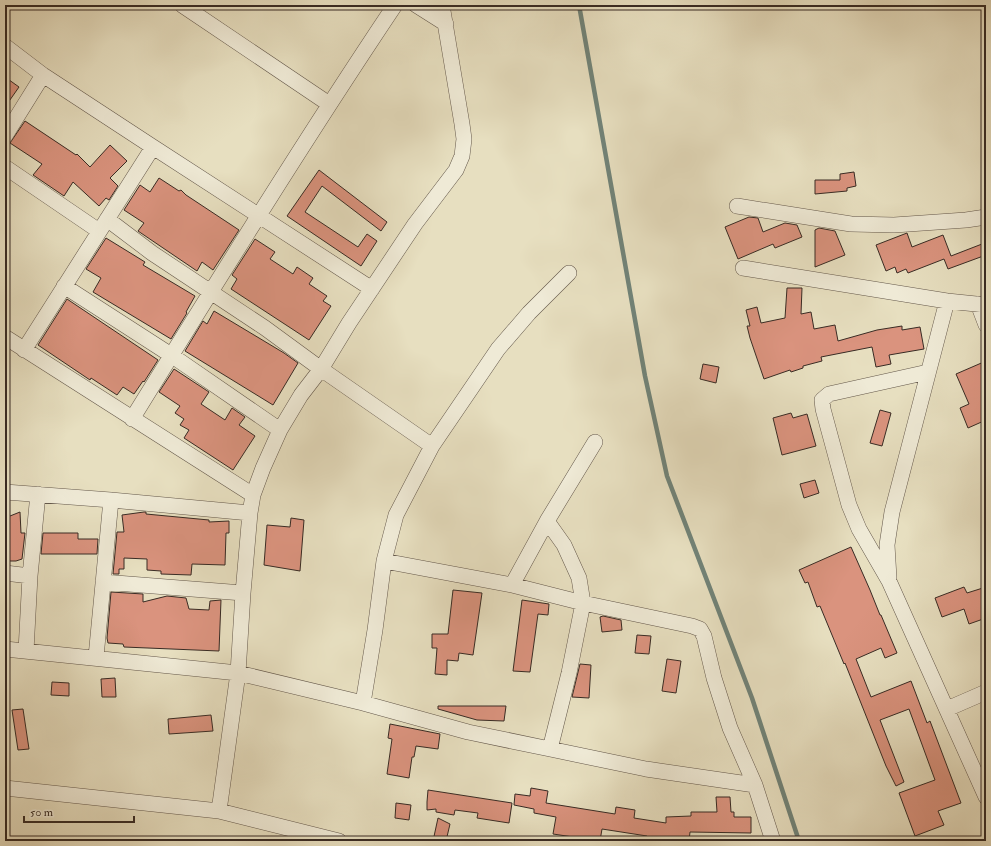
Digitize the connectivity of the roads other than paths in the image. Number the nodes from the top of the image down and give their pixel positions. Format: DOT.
graph roads {
  1 [pos="182,5"];
  2 [pos="395,5"];
  3 [pos="416,5"];
  4 [pos="442,5"];
  5 [pos="446,24"];
  6 [pos="5,46"];
  7 [pos="43,75"];
  8 [pos="329,104"];
  9 [pos="5,136"];
  10 [pos="152,147"];
  11 [pos="5,166"];
  12 [pos="737,206"];
  13 [pos="260,216"];
  14 [pos="986,217"];
  15 [pos="103,225"];
  16 [pos="743,268"];
  17 [pos="569,274"];
  18 [pos="64,286"];
  19 [pos="372,289"];
  20 [pos="210,292"];
  21 [pos="947,301"];
  22 [pos="982,304"];
  23 [pos="986,325"];
  24 [pos="5,337"];
  25 [pos="24,350"];
  26 [pos="171,355"];
  27 [pos="321,369"];
  28 [pos="928,372"];
  29 [pos="132,419"];
  30 [pos="280,430"];
  31 [pos="595,442"];
  32 [pos="432,446"];
  33 [pos="5,492"];
  34 [pos="38,494"];
  35 [pos="253,495"];
  36 [pos="110,500"];
  37 [pos="250,513"];
  38 [pos="547,521"];
  39 [pos="384,560"];
  40 [pos="5,573"];
  41 [pos="30,576"];
  42 [pos="889,581"];
  43 [pos="103,582"];
  44 [pos="512,585"];
  45 [pos="242,593"];
  46 [pos="583,603"];
  47 [pos="5,648"];
  48 [pos="26,651"];
  49 [pos="96,657"];
  50 [pos="238,673"];
  51 [pos="986,692"];
  52 [pos="363,703"];
  53 [pos="947,709"];
  54 [pos="550,750"];
  55 [pos="756,785"];
  56 [pos="5,788"];
  57 [pos="986,797"];
  58 [pos="220,811"];
  59 [pos="339,841"];
  60 [pos="773,841"];
  1 -- 8 [label="street"];
  2 -- 8 [label="street"];
  3 -- 5 [label="street"];
  4 -- 5 [label="street"];
  5 -- 19 [label="street"];
  6 -- 7 [label="street"];
  7 -- 9 [label="street"];
  7 -- 10 [label="street"];
  8 -- 13 [label="street"];
  10 -- 13 [label="street"];
  10 -- 15 [label="street"];
  11 -- 15 [label="street"];
  12 -- 14 [label="street"];
  13 -- 19 [label="street"];
  13 -- 20 [label="street"];
  15 -- 18 [label="street"];
  15 -- 20 [label="street"];
  16 -- 21 [label="street"];
  17 -- 32 [label="street"];
  18 -- 25 [label="street"];
  18 -- 26 [label="street"];
  19 -- 27 [label="street"];
  20 -- 26 [label="street"];
  20 -- 27 [label="street"];
  21 -- 22 [label="street"];
  21 -- 28 [label="street"];
  22 -- 23 [label="street"];
  24 -- 25 [label="street"];
  25 -- 29 [label="street"];
  26 -- 29 [label="street"];
  26 -- 30 [label="street"];
  27 -- 30 [label="street"];
  27 -- 32 [label="street"];
  28 -- 42 [label="street"];
  28 -- 42 [label="street"];
  29 -- 35 [label="street"];
  30 -- 35 [label="street"];
  31 -- 38 [label="street"];
  32 -- 39 [label="street"];
  33 -- 34 [label="street"];
  34 -- 36 [label="street"];
  34 -- 41 [label="street"];
  35 -- 37 [label="street"];
  36 -- 37 [label="street"];
  36 -- 43 [label="street"];
  37 -- 45 [label="street"];
  38 -- 44 [label="street"];
  38 -- 46 [label="street"];
  39 -- 44 [label="street"];
  39 -- 52 [label="street"];
  40 -- 41 [label="street"];
  41 -- 48 [label="street"];
  42 -- 53 [label="street"];
  43 -- 45 [label="street"];
  43 -- 49 [label="street"];
  44 -- 46 [label="street"];
  45 -- 50 [label="street"];
  46 -- 54 [label="street"];
  46 -- 55 [label="street"];
  47 -- 48 [label="street"];
  48 -- 49 [label="street"];
  49 -- 50 [label="street"];
  50 -- 52 [label="street"];
  50 -- 58 [label="street"];
  51 -- 53 [label="street"];
  52 -- 54 [label="street"];
  53 -- 57 [label="street"];
  54 -- 55 [label="street"];
  55 -- 60 [label="street"];
  56 -- 58 [label="street"];
  58 -- 59 [label="street"];
}
